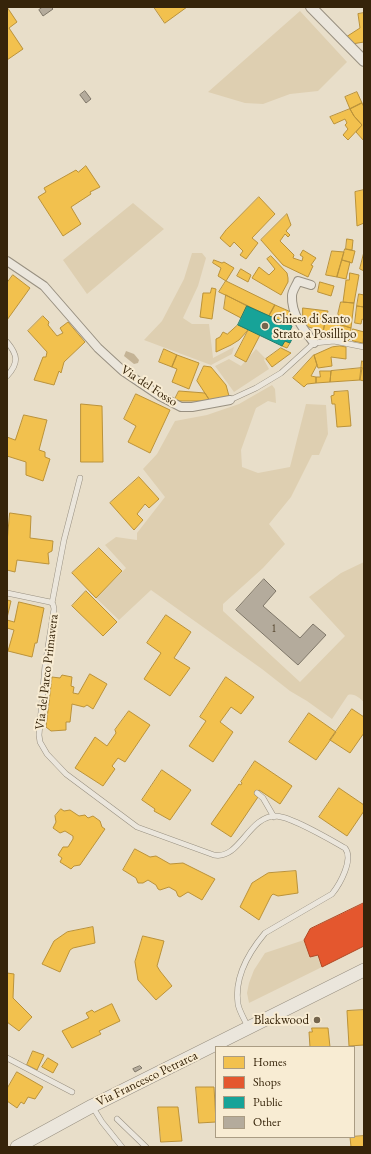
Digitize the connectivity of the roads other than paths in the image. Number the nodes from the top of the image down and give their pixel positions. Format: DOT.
graph roads {
  1 [pos="311,7"];
  2 [pos="364,61"];
  3 [pos="7,261"];
  4 [pos="311,285"];
  5 [pos="7,342"];
  6 [pos="314,343"];
  7 [pos="364,347"];
  8 [pos="7,376"];
  9 [pos="230,400"];
  10 [pos="80,478"];
  11 [pos="7,593"];
  12 [pos="52,603"];
  13 [pos="257,792"];
  14 [pos="274,817"];
  15 [pos="364,970"];
  16 [pos="249,1028"];
  17 [pos="7,1058"];
  18 [pos="72,1092"];
  19 [pos="92,1106"];
  20 [pos="118,1119"];
  21 [pos="16,1147"];
  22 [pos="122,1147"];
  23 [pos="146,1147"];
  1 -- 2 [label="street"];
  3 -- 9 [label="street, Via del Fosso"];
  4 -- 6 [label="street"];
  5 -- 8 [label="lane"];
  6 -- 7 [label="lane"];
  6 -- 9 [label="lane, Via del Fosso"];
  10 -- 12 [label="lane, Via del Parco Primavera"];
  11 -- 12 [label="lane, Via del Parco Primavera"];
  12 -- 14 [label="lane, Via del Parco Primavera"];
  13 -- 14 [label="lane"];
  14 -- 16 [label="lane"];
  15 -- 16 [label="street, Via Francesco Petrarca"];
  16 -- 19 [label="street, Via Francesco Petrarca"];
  17 -- 18 [label="lane"];
  19 -- 21 [label="street, Via Francesco Petrarca"];
  19 -- 22 [label="lane"];
  20 -- 23 [label="lane"];
}
